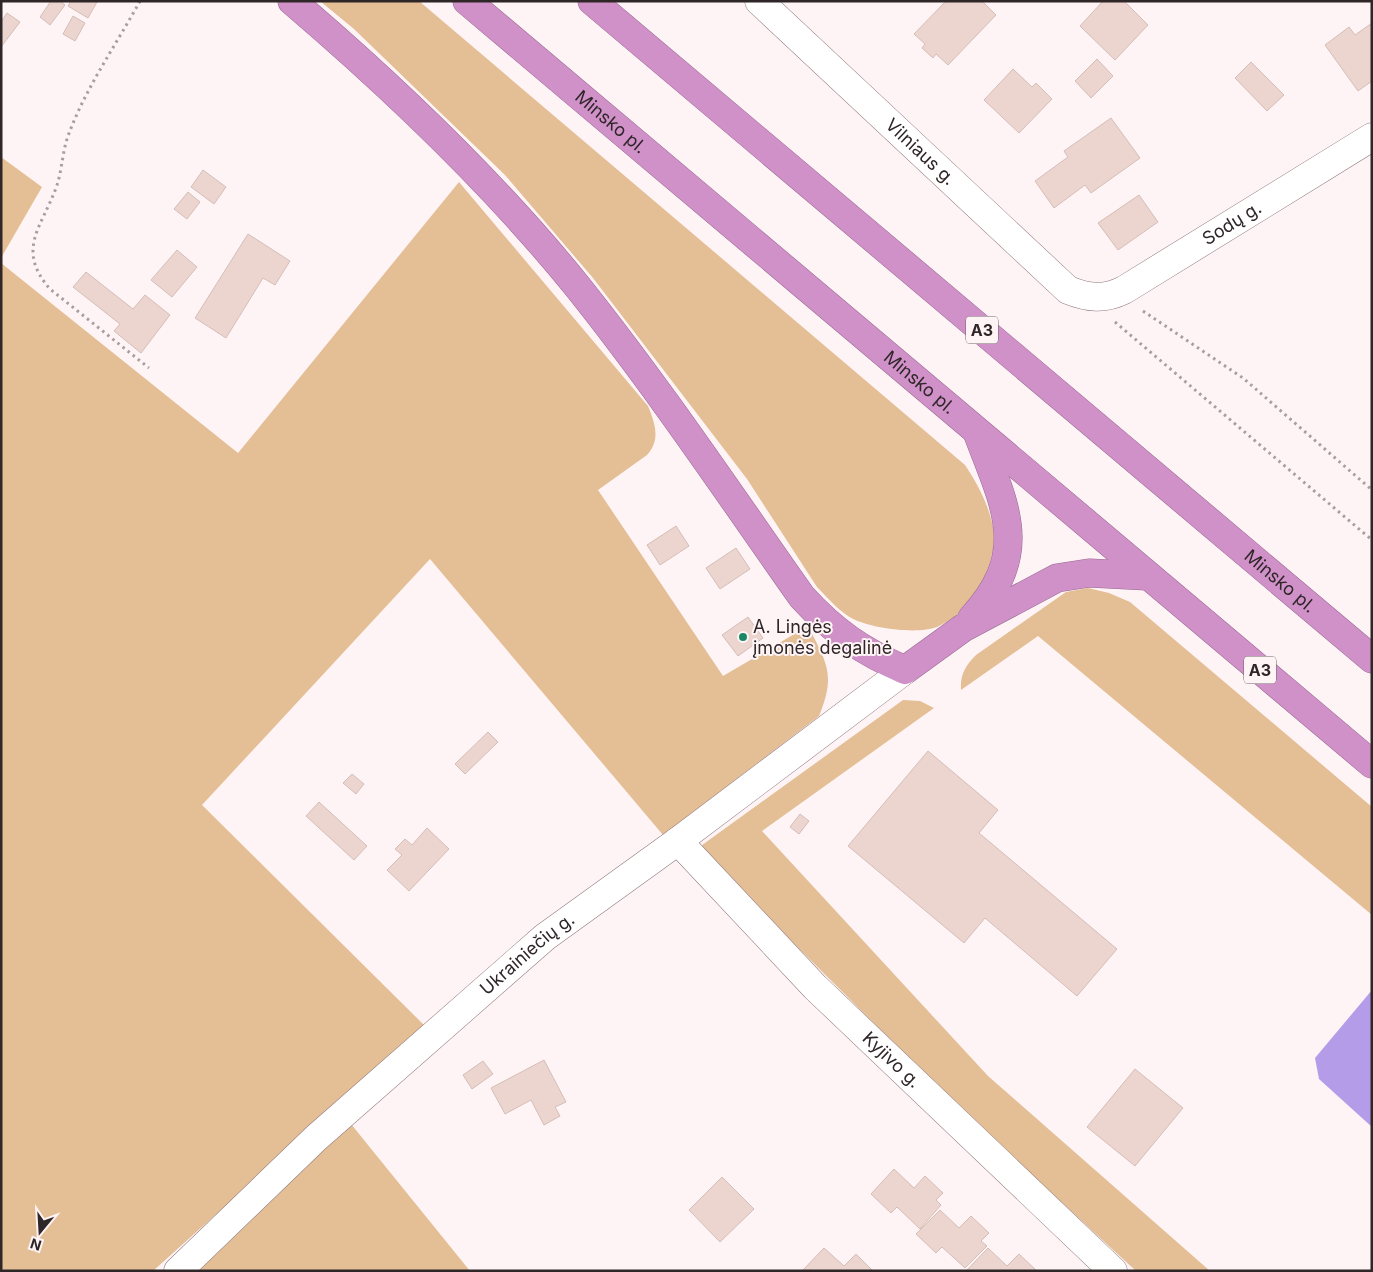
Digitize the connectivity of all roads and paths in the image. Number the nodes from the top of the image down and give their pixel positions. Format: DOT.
graph roads {
  1 [pos="140,1"];
  2 [pos="292,1"];
  3 [pos="467,1"];
  4 [pos="592,1"];
  5 [pos="759,1"];
  6 [pos="1372,137"];
  7 [pos="1124,290"];
  8 [pos="1086,298"];
  9 [pos="149,368"];
  10 [pos="976,431"];
  11 [pos="1372,490"];
  12 [pos="1372,540"];
  13 [pos="1147,576"];
  14 [pos="963,628"];
  15 [pos="1372,659"];
  16 [pos="904,670"];
  17 [pos="1372,764"];
  18 [pos="678,841"];
  19 [pos="178,1271"];
  20 [pos="1114,1271"];
  1 -- 9 [label="path"];
  2 -- 16 [label="highway"];
  3 -- 10 [label="highway, Minsko pl. / A3"];
  4 -- 15 [label="highway, Minsko pl. / A3"];
  5 -- 8 [label="street, Vilniaus g."];
  6 -- 7 [label="street, Sodų g."];
  7 -- 8 [label="street, Sodų g."];
  7 -- 11 [label="path"];
  8 -- 12 [label="path"];
  10 -- 13 [label="highway, Minsko pl. / A3"];
  10 -- 14 [label="highway"];
  13 -- 14 [label="highway"];
  13 -- 17 [label="highway, Minsko pl. / A3"];
  14 -- 16 [label="highway"];
  16 -- 18 [label="street, Ukrainiečių g."];
  18 -- 19 [label="street, Ukrainiečių g."];
  18 -- 20 [label="street, Kyjivo g."];
}
